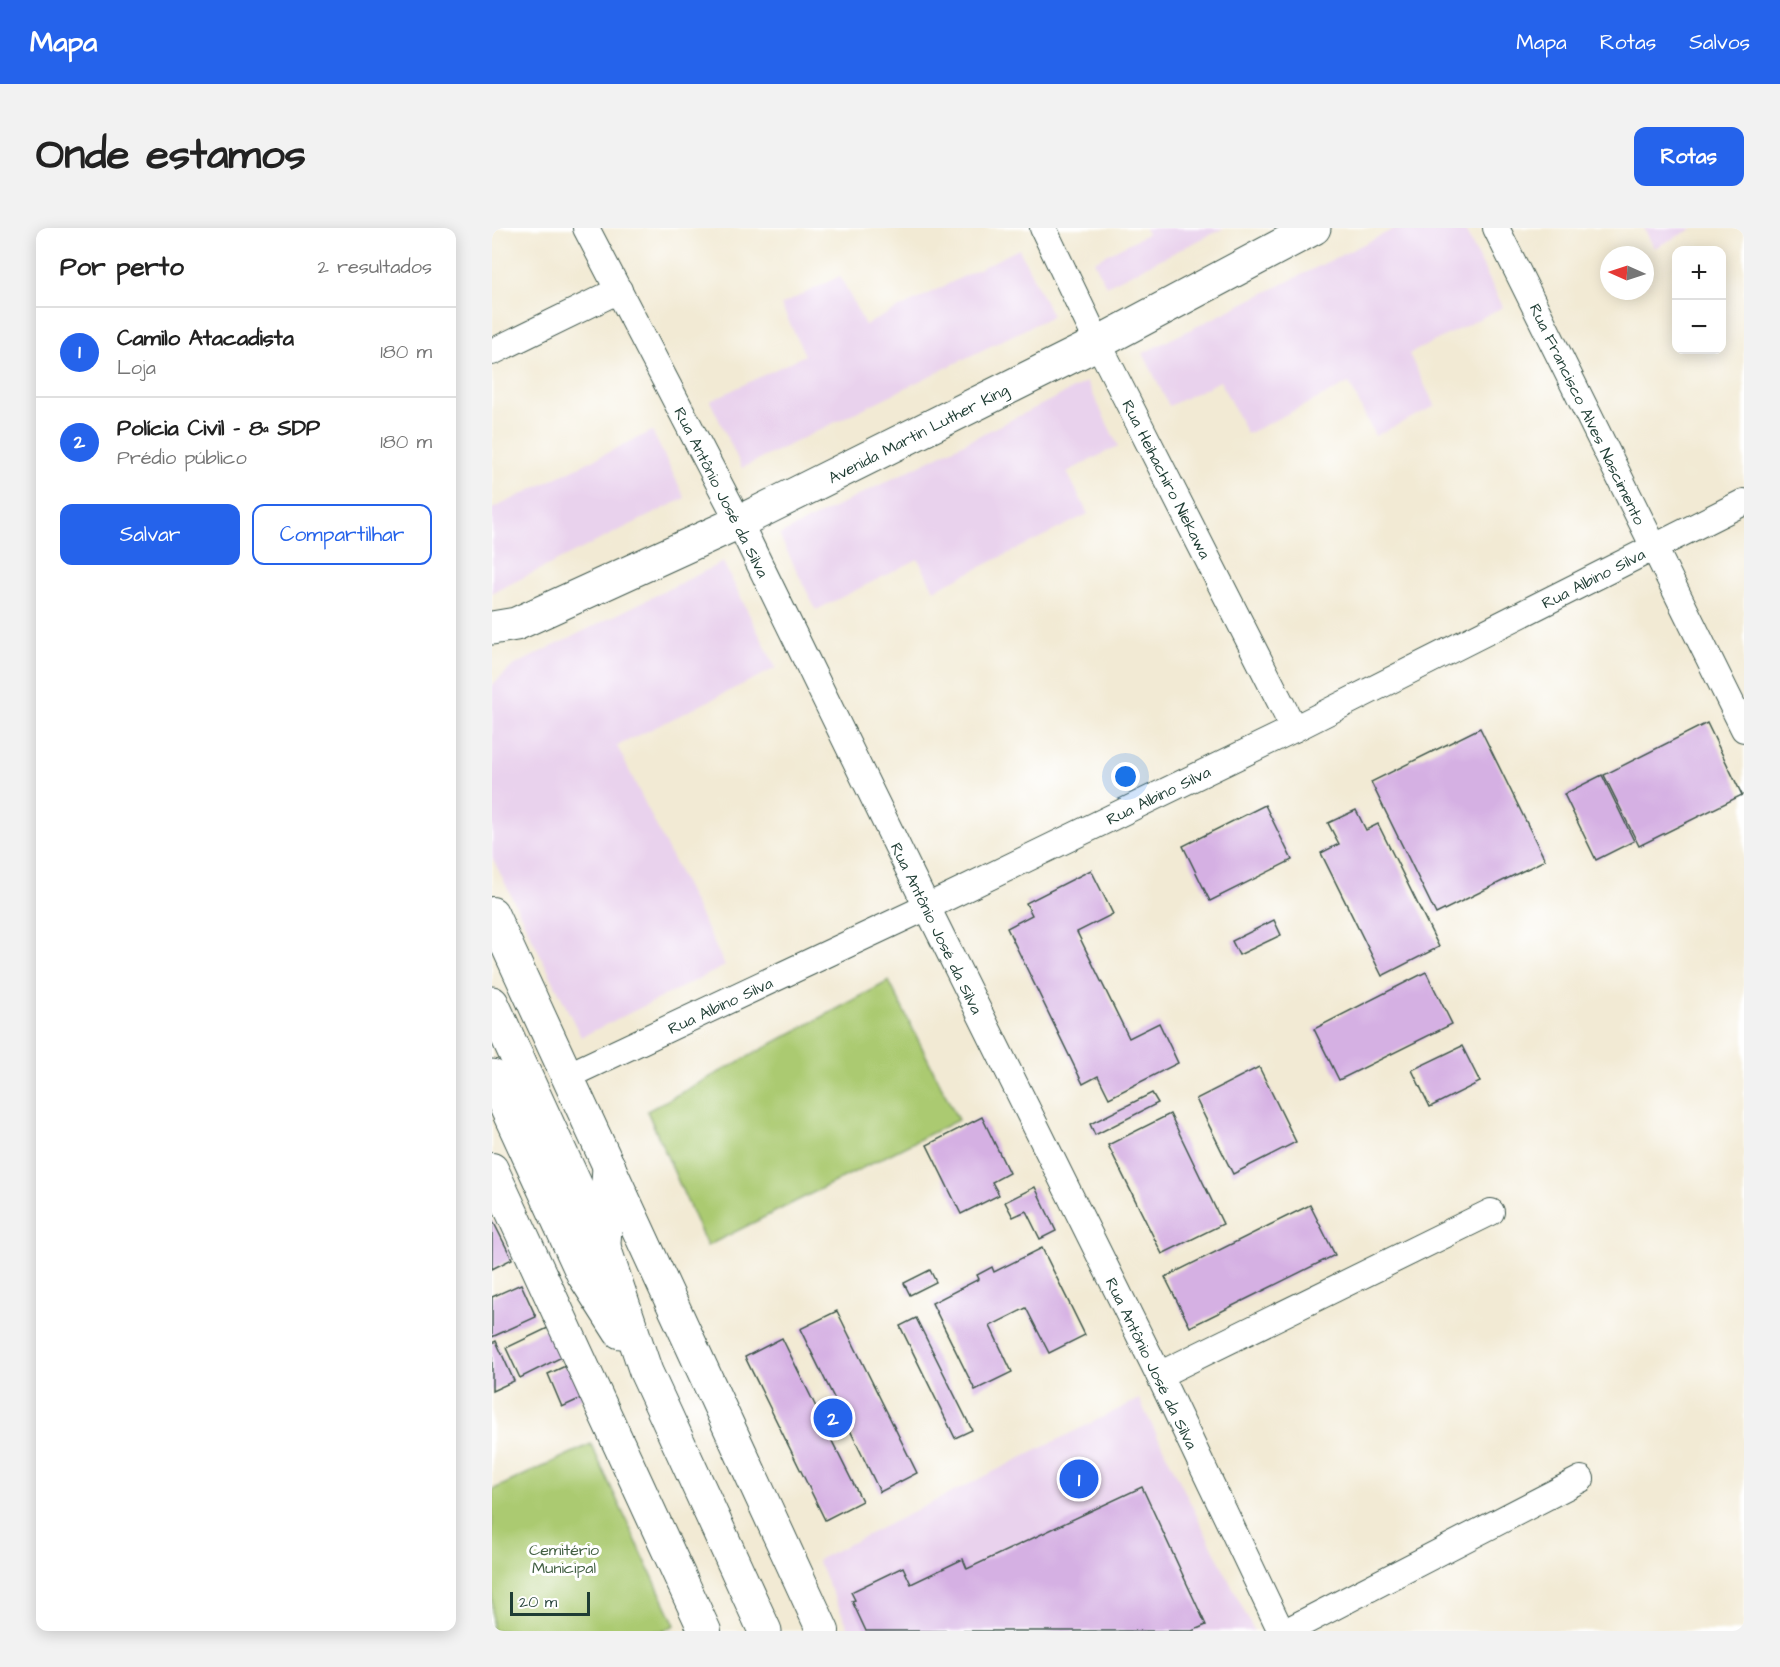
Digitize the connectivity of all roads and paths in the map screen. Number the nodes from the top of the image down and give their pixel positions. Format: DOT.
graph roads {
  1 [pos="586,228"];
  2 [pos="1043,228"];
  3 [pos="1314,228"];
  4 [pos="1496,228"];
  5 [pos="619,290"];
  6 [pos="1098,343"];
  7 [pos="492,352"];
  8 [pos="1744,502"];
  9 [pos="739,522"];
  10 [pos="1653,547"];
  11 [pos="504,626"];
  12 [pos="492,648"];
  13 [pos="1294,729"];
  14 [pos="1744,729"];
  15 [pos="927,907"];
  16 [pos="492,913"];
  17 [pos="492,1003"];
  18 [pos="492,1076"];
  19 [pos="567,1076"];
  20 [pos="500,1114"];
  21 [pos="609,1167"];
  22 [pos="492,1169"];
  23 [pos="1491,1212"];
  24 [pos="604,1247"];
  25 [pos="646,1372"];
  26 [pos="1159,1375"];
  27 [pos="1581,1479"];
  28 [pos="705,1631"];
  29 [pos="765,1631"];
  30 [pos="823,1631"];
  31 [pos="1281,1631"];
  32 [pos="1287,1631"];
  1 -- 5 [label="street, Rua Antônio José da Silva"];
  2 -- 6 [label="street, Rua Heihachiro Niekawa"];
  3 -- 6 [label="main road, Avenida Martin Luther King"];
  4 -- 10 [label="street, Rua Francisco Alves Nascimento"];
  5 -- 7 [label="street"];
  5 -- 9 [label="street, Rua Antônio José da Silva"];
  6 -- 9 [label="main road, Avenida Martin Luther King"];
  6 -- 13 [label="street, Rua Heihachiro Niekawa"];
  8 -- 10 [label="street, Rua Albino Silva"];
  9 -- 11 [label="main road, Avenida Martin Luther King"];
  9 -- 15 [label="street, Rua Antônio José da Silva"];
  10 -- 13 [label="street, Rua Albino Silva"];
  10 -- 14 [label="street, Rua Francisco Alves Nascimento"];
  11 -- 12 [label="main road"];
  13 -- 15 [label="street, Rua Albino Silva"];
  15 -- 19 [label="street, Rua Albino Silva"];
  15 -- 26 [label="street, Rua Antônio José da Silva"];
  16 -- 19 [label="street"];
  17 -- 24 [label="main road"];
  18 -- 20 [label="main road"];
  19 -- 21 [label="street"];
  20 -- 25 [label="main road"];
  21 -- 24 [label="main road"];
  21 -- 30 [label="street"];
  22 -- 28 [label="street"];
  23 -- 26 [label="street"];
  24 -- 25 [label="main road"];
  25 -- 29 [label="main road"];
  26 -- 31 [label="street, Rua Antônio José da Silva"];
  27 -- 32 [label="street"];
}
